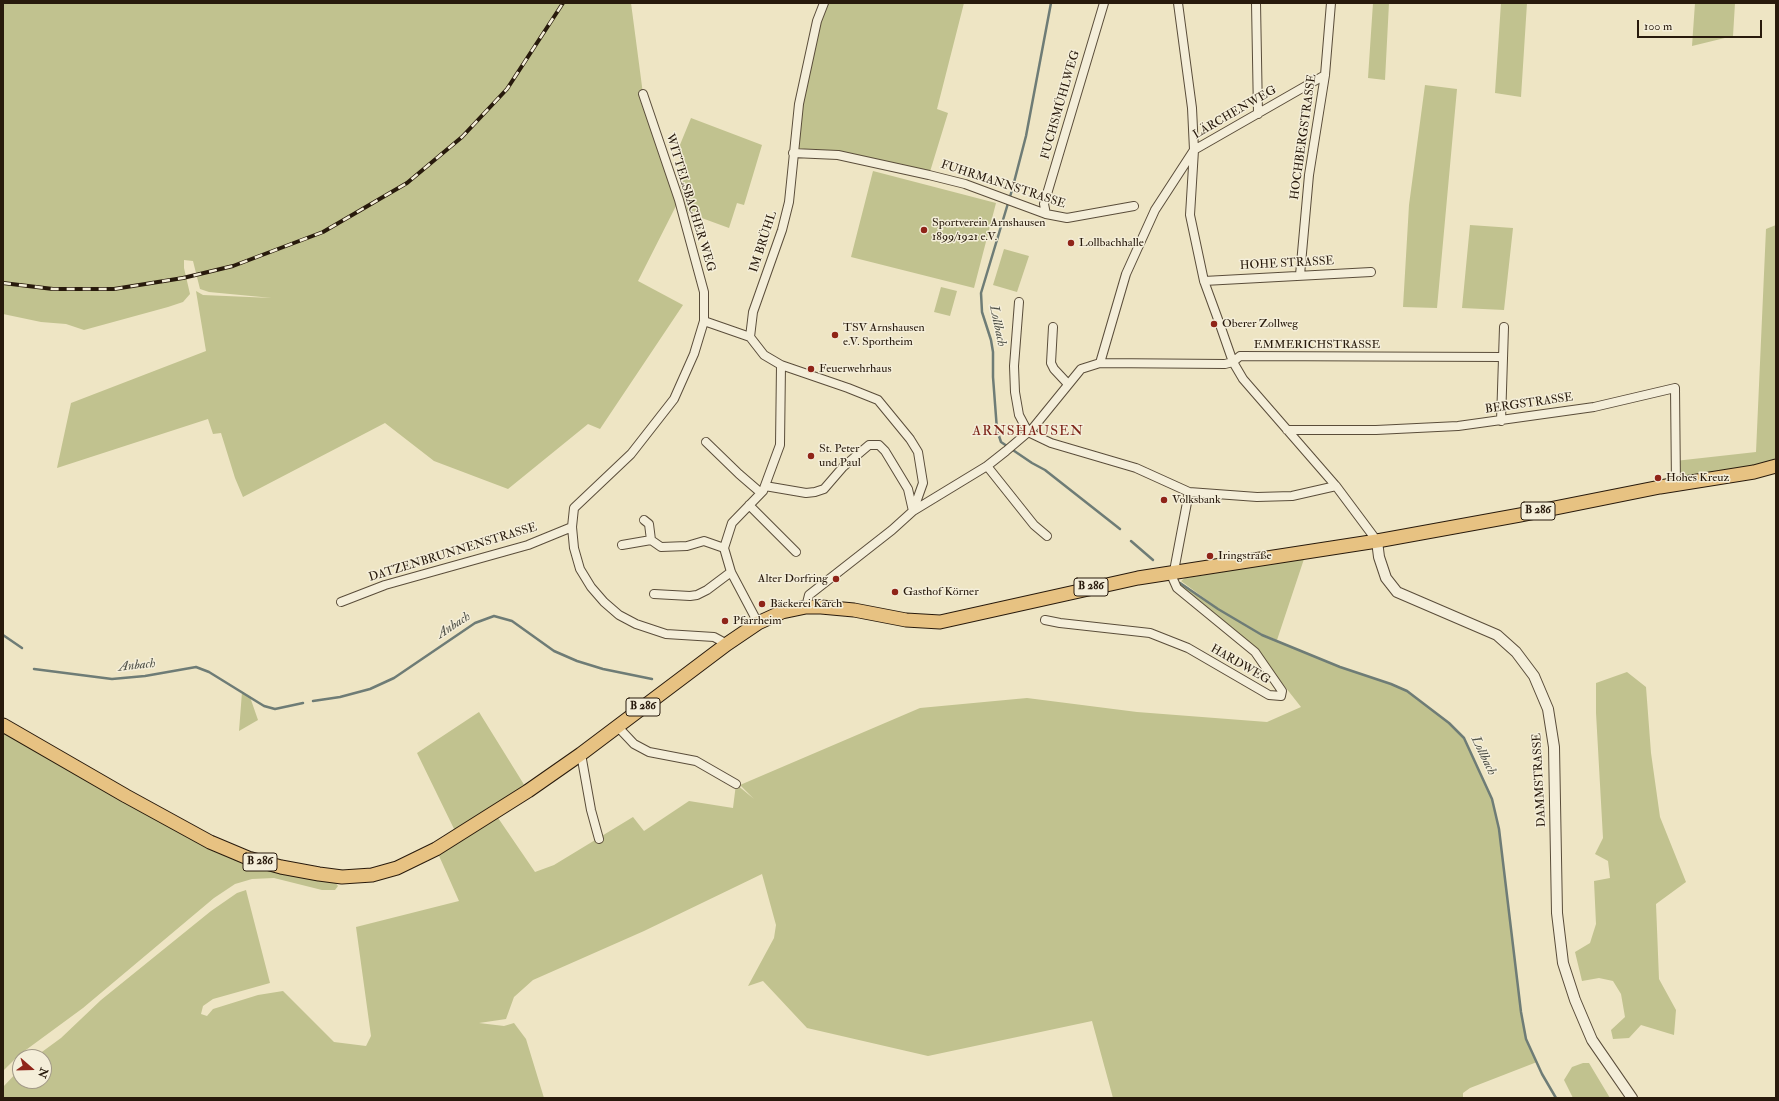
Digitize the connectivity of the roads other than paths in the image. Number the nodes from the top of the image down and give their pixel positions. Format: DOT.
graph roads {
  1 [pos="824,3"];
  2 [pos="1104,3"];
  3 [pos="1178,3"];
  4 [pos="1256,3"];
  5 [pos="1331,3"];
  6 [pos="1325,75"];
  7 [pos="643,94"];
  8 [pos="1258,114"];
  9 [pos="1194,150"];
  10 [pos="793,153"];
  11 [pos="1134,206"];
  12 [pos="1046,214"];
  13 [pos="1371,272"];
  14 [pos="1300,275"];
  15 [pos="1204,281"];
  16 [pos="1019,302"];
  17 [pos="704,321"];
  18 [pos="1053,327"];
  19 [pos="1504,327"];
  20 [pos="750,337"];
  21 [pos="1503,357"];
  22 [pos="1233,362"];
  23 [pos="1100,363"];
  24 [pos="781,365"];
  25 [pos="1068,384"];
  26 [pos="1501,421"];
  27 [pos="1287,430"];
  28 [pos="1028,432"];
  29 [pos="706,442"];
  30 [pos="987,466"];
  31 [pos="1776,466"];
  32 [pos="1676,485"];
  33 [pos="1336,486"];
  34 [pos="763,490"];
  35 [pos="1190,492"];
  36 [pos="750,505"];
  37 [pos="913,511"];
  38 [pos="644,520"];
  39 [pos="572,527"];
  40 [pos="1047,536"];
  41 [pos="651,540"];
  42 [pos="1377,541"];
  43 [pos="622,544"];
  44 [pos="724,548"];
  45 [pos="796,552"];
  46 [pos="1174,571"];
  47 [pos="731,572"];
  48 [pos="654,594"];
  49 [pos="341,602"];
  50 [pos="806,607"];
  51 [pos="1045,620"];
  52 [pos="758,623"];
  53 [pos="727,644"];
  54 [pos="3,725"];
  55 [pos="617,726"];
  56 [pos="581,754"];
  57 [pos="736,784"];
  58 [pos="599,839"];
  59 [pos="1632,1098"];
  1 -- 10 [label="street, IM BRÜHL"];
  2 -- 12 [label="street, FUCHSMÜHLWEG"];
  3 -- 9 [label="street"];
  4 -- 8 [label="street"];
  5 -- 6 [label="street, HOCHBERGSTRASSE"];
  6 -- 8 [label="street, LÄRCHENWEG"];
  6 -- 14 [label="street, HOCHBERGSTRASSE"];
  7 -- 17 [label="street, WITTELSBACHER WEG"];
  8 -- 9 [label="street, LÄRCHENWEG"];
  9 -- 15 [label="street"];
  9 -- 23 [label="street, LÄRCHENWEG"];
  10 -- 12 [label="street, FUHRMANNSTRASSE"];
  10 -- 20 [label="street, IM BRÜHL"];
  11 -- 12 [label="street, FUHRMANNSTRASSE"];
  13 -- 14 [label="street, HOHE STRASSE"];
  14 -- 15 [label="street, HOHE STRASSE"];
  15 -- 22 [label="street"];
  16 -- 28 [label="street"];
  17 -- 20 [label="street"];
  17 -- 39 [label="street"];
  18 -- 25 [label="street"];
  19 -- 21 [label="street"];
  20 -- 24 [label="street"];
  21 -- 22 [label="street, EMMERICHSTRASSE"];
  21 -- 26 [label="street"];
  22 -- 23 [label="street, EMMERICHSTRASSE"];
  22 -- 27 [label="street"];
  23 -- 25 [label="street, EMMERICHSTRASSE"];
  24 -- 34 [label="street"];
  24 -- 37 [label="street"];
  25 -- 28 [label="street, EMMERICHSTRASSE"];
  26 -- 27 [label="street, BERGSTRASSE"];
  26 -- 32 [label="street, BERGSTRASSE"];
  27 -- 33 [label="street"];
  28 -- 30 [label="street, EMMERICHSTRASSE"];
  28 -- 35 [label="street"];
  29 -- 34 [label="street"];
  30 -- 37 [label="street, EMMERICHSTRASSE"];
  30 -- 40 [label="street"];
  31 -- 32 [label="main road, B 286"];
  32 -- 42 [label="main road, B 286"];
  33 -- 35 [label="street"];
  33 -- 42 [label="street"];
  34 -- 36 [label="street"];
  34 -- 37 [label="street"];
  35 -- 46 [label="street"];
  36 -- 44 [label="street"];
  36 -- 45 [label="street"];
  37 -- 50 [label="street"];
  38 -- 41 [label="street"];
  39 -- 49 [label="street, DATZENBRUNNENSTRASSE"];
  39 -- 53 [label="street"];
  41 -- 43 [label="street"];
  41 -- 44 [label="street"];
  42 -- 46 [label="main road, B 286"];
  42 -- 59 [label="street, DAMMSTRASSE"];
  44 -- 47 [label="street"];
  46 -- 50 [label="main road, B 286"];
  46 -- 51 [label="street, HARDWEG"];
  47 -- 48 [label="street"];
  47 -- 52 [label="street"];
  50 -- 52 [label="main road, B 286"];
  52 -- 53 [label="main road, B 286"];
  53 -- 55 [label="main road, B 286"];
  54 -- 56 [label="main road, B 286"];
  55 -- 56 [label="main road, B 286"];
  55 -- 57 [label="street"];
  56 -- 58 [label="street"];
}
